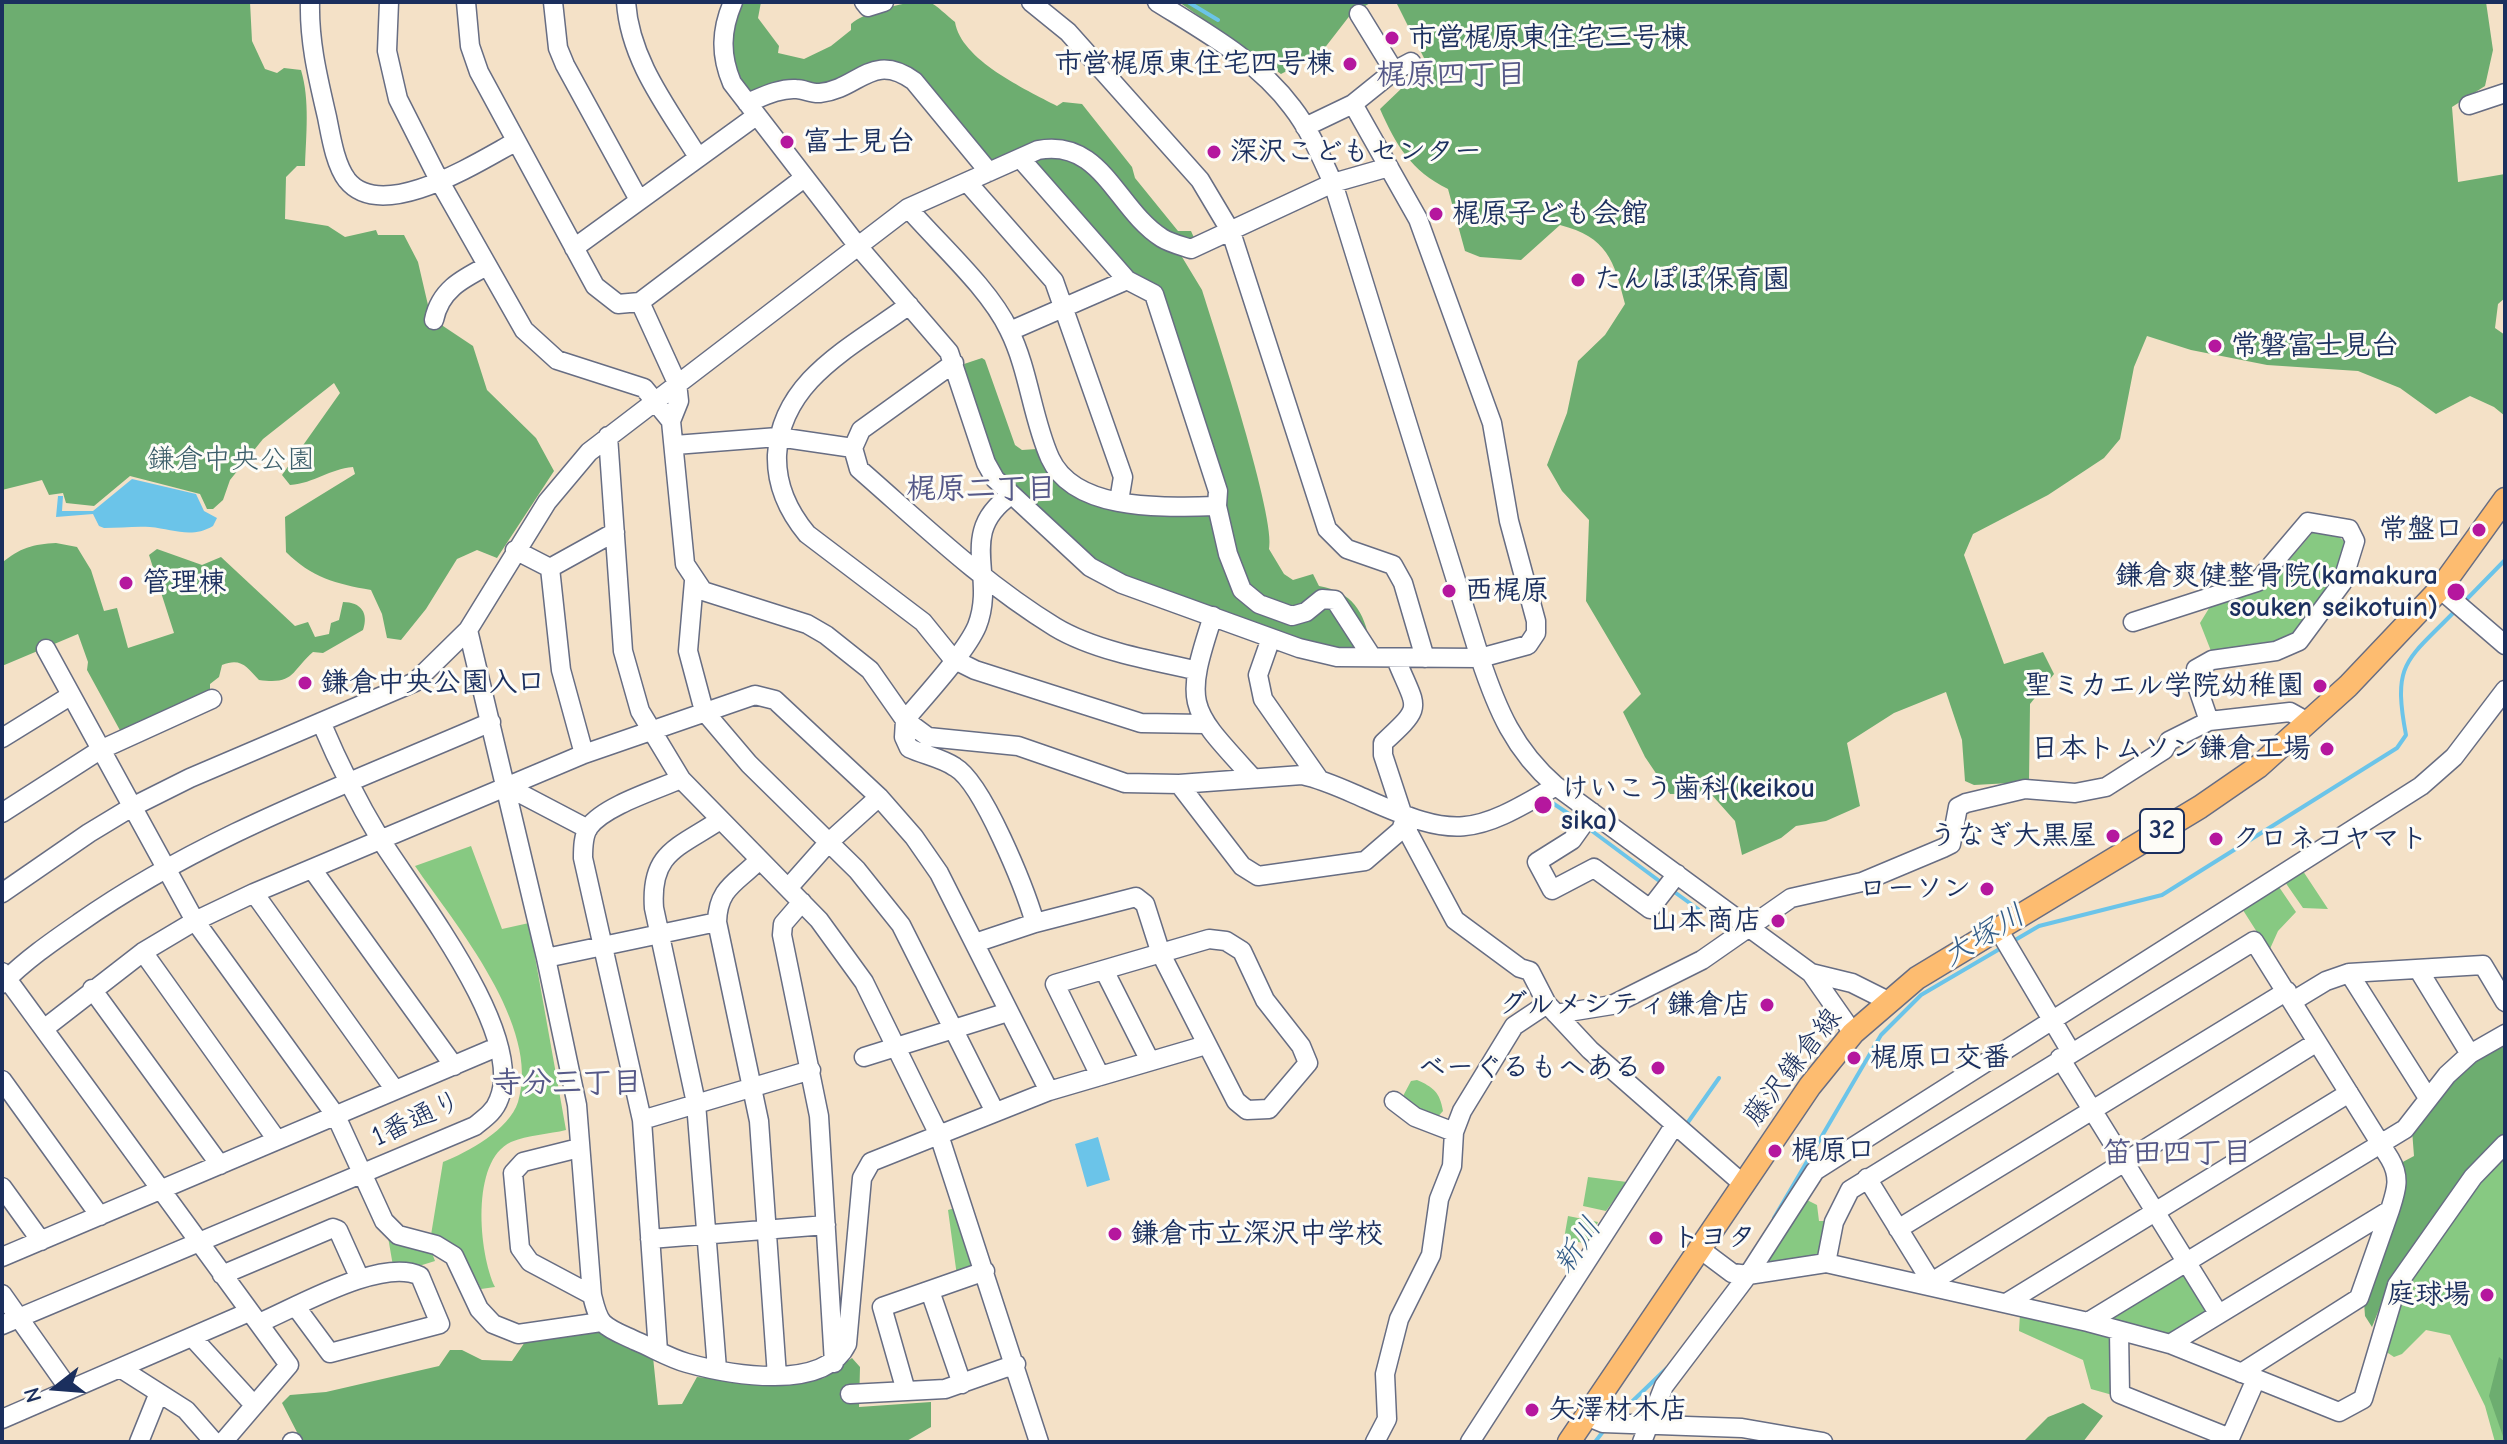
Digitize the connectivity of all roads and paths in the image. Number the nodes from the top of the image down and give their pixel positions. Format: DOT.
graph roads {
  1 [pos="310,2"];
  2 [pos="389,2"];
  3 [pos="466,2"];
  4 [pos="553,2"];
  5 [pos="626,2"];
  6 [pos="733,2"];
  7 [pos="864,2"];
  8 [pos="884,2"];
  9 [pos="1031,2"];
  10 [pos="1157,2"];
  11 [pos="1359,14"];
  12 [pos="2505,93"];
  13 [pos="1353,104"];
  14 [pos="2469,105"];
  15 [pos="751,109"];
  16 [pos="1305,127"];
  17 [pos="515,142"];
  18 [pos="698,157"];
  19 [pos="1020,158"];
  20 [pos="1389,167"];
  21 [pos="989,172"];
  22 [pos="804,178"];
  23 [pos="440,182"];
  24 [pos="967,182"];
  25 [pos="1333,183"];
  26 [pos="639,200"];
  27 [pos="908,208"];
  28 [pos="1231,232"];
  29 [pos="857,245"];
  30 [pos="574,248"];
  31 [pos="487,266"];
  32 [pos="1127,280"];
  33 [pos="640,302"];
  34 [pos="909,305"];
  35 [pos="1065,307"];
  36 [pos="434,320"];
  37 [pos="1010,331"];
  38 [pos="954,363"];
  39 [pos="677,383"];
  40 [pos="656,400"];
  41 [pos="671,421"];
  42 [pos="608,436"];
  43 [pos="778,437"];
  44 [pos="675,445"];
  45 [pos="853,448"];
  46 [pos="1011,495"];
  47 [pos="2505,499"];
  48 [pos="1119,501"];
  49 [pos="1217,506"];
  50 [pos="615,532"];
  51 [pos="515,550"];
  52 [pos="550,568"];
  53 [pos="984,576"];
  54 [pos="694,581"];
  55 [pos="2440,589"];
  56 [pos="1213,616"];
  57 [pos="2133,622"];
  58 [pos="468,630"];
  59 [pos="1271,638"];
  60 [pos="2505,645"];
  61 [pos="46,649"];
  62 [pos="1372,657"];
  63 [pos="1425,658"];
  64 [pos="1480,658"];
  65 [pos="953,659"];
  66 [pos="1396,659"];
  67 [pos="1195,670"];
  68 [pos="2505,690"];
  69 [pos="70,696"];
  70 [pos="212,699"];
  71 [pos="704,711"];
  72 [pos="905,720"];
  73 [pos="2209,721"];
  74 [pos="321,722"];
  75 [pos="491,722"];
  76 [pos="2308,722"];
  77 [pos="1204,724"];
  78 [pos="650,731"];
  79 [pos="2,738"];
  80 [pos="100,750"];
  81 [pos="584,754"];
  82 [pos="1252,777"];
  83 [pos="681,779"];
  84 [pos="1319,779"];
  85 [pos="1179,784"];
  86 [pos="348,785"];
  87 [pos="506,786"];
  88 [pos="1556,786"];
  89 [pos="879,797"];
  90 [pos="132,807"];
  91 [pos="1592,812"];
  92 [pos="2,813"];
  93 [pos="1406,816"];
  94 [pos="720,820"];
  95 [pos="588,829"];
  96 [pos="380,838"];
  97 [pos="828,843"];
  98 [pos="759,860"];
  99 [pos="163,868"];
  100 [pos="312,869"];
  101 [pos="1677,874"];
  102 [pos="789,887"];
  103 [pos="2,893"];
  104 [pos="254,893"];
  105 [pos="802,902"];
  106 [pos="195,921"];
  107 [pos="717,922"];
  108 [pos="1035,923"];
  109 [pos="1749,928"];
  110 [pos="1998,929"];
  111 [pos="660,933"];
  112 [pos="975,943"];
  113 [pos="603,946"];
  114 [pos="143,952"];
  115 [pos="1161,954"];
  116 [pos="546,958"];
  117 [pos="2418,969"];
  118 [pos="1104,970"];
  119 [pos="1811,973"];
  120 [pos="2349,973"];
  121 [pos="4,978"];
  122 [pos="92,989"];
  123 [pos="2290,996"];
  124 [pos="1888,1001"];
  125 [pos="2505,1002"];
  126 [pos="1551,1009"];
  127 [pos="1008,1012"];
  128 [pos="2051,1020"];
  129 [pos="45,1028"];
  130 [pos="954,1029"];
  131 [pos="1853,1033"];
  132 [pos="2505,1034"];
  133 [pos="2317,1042"];
  134 [pos="1206,1045"];
  135 [pos="497,1047"];
  136 [pos="897,1047"];
  137 [pos="2470,1054"];
  138 [pos="2065,1055"];
  139 [pos="864,1057"];
  140 [pos="1150,1061"];
  141 [pos="454,1066"];
  142 [pos="811,1070"];
  143 [pos="1100,1076"];
  144 [pos="2,1080"];
  145 [pos="754,1087"];
  146 [pos="395,1090"];
  147 [pos="1049,1091"];
  148 [pos="2349,1093"];
  149 [pos="2428,1098"];
  150 [pos="1394,1101"];
  151 [pos="696,1103"];
  152 [pos="2092,1110"];
  153 [pos="995,1112"];
  154 [pos="336,1116"];
  155 [pos="642,1120"];
  156 [pos="1674,1126"];
  157 [pos="1454,1132"];
  158 [pos="939,1135"];
  159 [pos="277,1140"];
  160 [pos="2381,1144"];
  161 [pos="2505,1144"];
  162 [pos="579,1148"];
  163 [pos="2124,1162"];
  164 [pos="220,1165"];
  165 [pos="362,1175"];
  166 [pos="1867,1178"];
  167 [pos="1743,1184"];
  168 [pos="2,1187"];
  169 [pos="160,1190"];
  170 [pos="2390,1210"];
  171 [pos="2155,1212"];
  172 [pos="100,1216"];
  173 [pos="826,1225"];
  174 [pos="767,1229"];
  175 [pos="1898,1229"];
  176 [pos="709,1234"];
  177 [pos="650,1239"];
  178 [pos="41,1241"];
  179 [pos="198,1243"];
  180 [pos="1700,1249"];
  181 [pos="2,1257"];
  182 [pos="1826,1263"];
  183 [pos="2187,1263"];
  184 [pos="985,1271"];
  185 [pos="222,1275"];
  186 [pos="1748,1275"];
  187 [pos="360,1279"];
  188 [pos="1929,1283"];
  189 [pos="930,1291"];
  190 [pos="2,1294"];
  191 [pos="592,1295"];
  192 [pos="2008,1302"];
  193 [pos="296,1307"];
  194 [pos="2218,1313"];
  195 [pos="254,1318"];
  196 [pos="10,1321"];
  197 [pos="601,1322"];
  198 [pos="2088,1322"];
  199 [pos="2119,1331"];
  200 [pos="192,1337"];
  201 [pos="2170,1344"];
  202 [pos="658,1351"];
  203 [pos="834,1363"];
  204 [pos="1016,1364"];
  205 [pos="120,1368"];
  206 [pos="717,1369"];
  207 [pos="777,1376"];
  208 [pos="2248,1376"];
  209 [pos="962,1384"];
  210 [pos="69,1389"];
  211 [pos="906,1391"];
  212 [pos="850,1394"];
  213 [pos="158,1395"];
  214 [pos="254,1405"];
  215 [pos="1586,1416"];
  216 [pos="2,1419"];
  217 [pos="1387,1419"];
  218 [pos="1646,1433"];
  219 [pos="139,1442"];
  220 [pos="214,1442"];
  221 [pos="223,1442"];
  222 [pos="1039,1442"];
  223 [pos="1375,1442"];
  224 [pos="1387,1442"];
  225 [pos="1470,1442"];
  226 [pos="1569,1442"];
  227 [pos="1823,1442"];
  1 -- 23 [label="street"];
  2 -- 23 [label="street"];
  3 -- 17 [label="street"];
  4 -- 26 [label="street"];
  5 -- 18 [label="street"];
  6 -- 15 [label="street"];
  7 -- 8 [label="street"];
  9 -- 28 [label="street"];
  10 -- 16 [label="street"];
  11 -- 13 [label="street"];
  12 -- 14 [label="street"];
  13 -- 16 [label="street"];
  13 -- 20 [label="street"];
  15 -- 18 [label="street"];
  15 -- 21 [label="street"];
  15 -- 22 [label="street"];
  16 -- 25 [label="street"];
  17 -- 23 [label="street"];
  17 -- 30 [label="street"];
  18 -- 26 [label="street"];
  19 -- 21 [label="street"];
  19 -- 28 [label="street"];
  19 -- 32 [label="street"];
  20 -- 25 [label="street"];
  20 -- 64 [label="street"];
  21 -- 24 [label="street"];
  22 -- 29 [label="street"];
  22 -- 33 [label="street"];
  23 -- 31 [label="street"];
  24 -- 27 [label="street"];
  24 -- 35 [label="street"];
  25 -- 28 [label="street"];
  25 -- 64 [label="street"];
  26 -- 30 [label="street"];
  27 -- 29 [label="street"];
  27 -- 37 [label="street"];
  28 -- 63 [label="street"];
  29 -- 34 [label="street"];
  29 -- 39 [label="street"];
  30 -- 33 [label="street"];
  31 -- 36 [label="street"];
  31 -- 40 [label="street"];
  32 -- 35 [label="street"];
  32 -- 49 [label="street"];
  33 -- 39 [label="street"];
  34 -- 38 [label="street"];
  34 -- 43 [label="street"];
  35 -- 37 [label="street"];
  35 -- 48 [label="street"];
  37 -- 48 [label="street"];
  38 -- 45 [label="street"];
  38 -- 46 [label="street"];
  39 -- 40 [label="street"];
  39 -- 41 [label="street"];
  40 -- 41 [label="street"];
  40 -- 42 [label="street"];
  41 -- 44 [label="street"];
  42 -- 50 [label="street"];
  42 -- 51 [label="street"];
  43 -- 44 [label="street"];
  43 -- 45 [label="street"];
  43 -- 65 [label="street"];
  44 -- 54 [label="street"];
  45 -- 53 [label="street"];
  46 -- 53 [label="street"];
  46 -- 56 [label="street"];
  47 -- 55 [label="main road, 藤沢鎌倉線 / 32"];
  48 -- 49 [label="street"];
  49 -- 62 [label="street"];
  50 -- 52 [label="street"];
  50 -- 78 [label="street"];
  51 -- 52 [label="street"];
  51 -- 58 [label="street"];
  52 -- 81 [label="street"];
  53 -- 65 [label="street"];
  53 -- 67 [label="street"];
  54 -- 71 [label="street"];
  54 -- 72 [label="street"];
  55 -- 60 [label="street"];
  55 -- 76 [label="main road, 藤沢鎌倉線 / 32"];
  56 -- 59 [label="street"];
  56 -- 67 [label="street"];
  57 -- 73 [label="street"];
  58 -- 74 [label="street"];
  58 -- 75 [label="street"];
  59 -- 62 [label="street"];
  59 -- 84 [label="street"];
  61 -- 69 [label="street"];
  62 -- 66 [label="street"];
  63 -- 64 [label="street"];
  63 -- 66 [label="street"];
  64 -- 88 [label="street"];
  65 -- 72 [label="street"];
  65 -- 77 [label="street"];
  66 -- 93 [label="street"];
  67 -- 77 [label="street"];
  68 -- 128 [label="street"];
  69 -- 79 [label="street"];
  69 -- 80 [label="street"];
  70 -- 80 [label="street"];
  71 -- 78 [label="street"];
  71 -- 89 [label="street"];
  71 -- 97 [label="street"];
  72 -- 85 [label="street"];
  72 -- 108 [label="street"];
  73 -- 76 [label="street"];
  73 -- 109 [label="street"];
  74 -- 86 [label="street, 1番通り"];
  74 -- 90 [label="street"];
  75 -- 86 [label="street"];
  75 -- 87 [label="street"];
  76 -- 110 [label="main road, 藤沢鎌倉線 / 32"];
  77 -- 82 [label="street"];
  78 -- 81 [label="street"];
  78 -- 83 [label="street"];
  80 -- 90 [label="street"];
  80 -- 92 [label="street"];
  81 -- 87 [label="street"];
  82 -- 84 [label="street"];
  82 -- 85 [label="street"];
  83 -- 94 [label="street"];
  83 -- 95 [label="street"];
  84 -- 93 [label="street"];
  85 -- 93 [label="street"];
  86 -- 96 [label="street, 1番通り"];
  86 -- 99 [label="street"];
  87 -- 95 [label="street"];
  87 -- 96 [label="street"];
  87 -- 116 [label="street"];
  88 -- 91 [label="street"];
  88 -- 93 [label="street"];
  89 -- 97 [label="street"];
  89 -- 112 [label="street"];
  90 -- 99 [label="street"];
  90 -- 103 [label="street"];
  91 -- 101 [label="street"];
  91 -- 101 [label="street"];
  93 -- 126 [label="street"];
  94 -- 98 [label="street"];
  94 -- 111 [label="street"];
  95 -- 113 [label="street"];
  96 -- 100 [label="street"];
  96 -- 135 [label="street, 1番通り"];
  97 -- 102 [label="street"];
  97 -- 130 [label="street"];
  98 -- 102 [label="street"];
  98 -- 107 [label="street"];
  99 -- 106 [label="street"];
  99 -- 121 [label="street"];
  100 -- 104 [label="street"];
  100 -- 141 [label="street"];
  101 -- 109 [label="street"];
  102 -- 105 [label="street"];
  104 -- 106 [label="street"];
  104 -- 146 [label="street"];
  105 -- 136 [label="street"];
  105 -- 142 [label="street"];
  106 -- 114 [label="street"];
  106 -- 154 [label="street"];
  107 -- 111 [label="street"];
  107 -- 145 [label="street"];
  108 -- 112 [label="street"];
  108 -- 115 [label="street"];
  109 -- 119 [label="street"];
  109 -- 126 [label="street"];
  110 -- 124 [label="main road, 藤沢鎌倉線 / 32"];
  110 -- 128 [label="street"];
  111 -- 113 [label="street"];
  111 -- 151 [label="street"];
  112 -- 127 [label="street"];
  113 -- 116 [label="street"];
  113 -- 155 [label="street"];
  114 -- 122 [label="street"];
  114 -- 159 [label="street"];
  115 -- 118 [label="street"];
  115 -- 134 [label="street"];
  115 -- 134 [label="street"];
  116 -- 162 [label="street"];
  117 -- 120 [label="street"];
  117 -- 125 [label="street"];
  117 -- 137 [label="street"];
  118 -- 140 [label="street"];
  118 -- 143 [label="street"];
  119 -- 124 [label="street"];
  119 -- 131 [label="street"];
  120 -- 123 [label="street"];
  120 -- 149 [label="street"];
  121 -- 129 [label="street"];
  122 -- 129 [label="street"];
  122 -- 164 [label="street"];
  123 -- 133 [label="street"];
  123 -- 138 [label="street"];
  123 -- 152 [label="street"];
  124 -- 131 [label="main road, 藤沢鎌倉線 / 32"];
  126 -- 156 [label="street"];
  126 -- 157 [label="street"];
  127 -- 130 [label="street"];
  127 -- 147 [label="street"];
  128 -- 138 [label="street"];
  128 -- 186 [label="street"];
  129 -- 169 [label="street"];
  130 -- 136 [label="street"];
  130 -- 153 [label="street"];
  131 -- 167 [label="main road, 藤沢鎌倉線 / 32"];
  132 -- 137 [label="street"];
  133 -- 148 [label="street"];
  133 -- 163 [label="street"];
  134 -- 140 [label="street"];
  135 -- 141 [label="street"];
  135 -- 165 [label="street, 1番通り"];
  136 -- 139 [label="street"];
  136 -- 158 [label="street"];
  137 -- 149 [label="street"];
  138 -- 152 [label="street"];
  138 -- 166 [label="street"];
  140 -- 143 [label="street"];
  141 -- 146 [label="street"];
  142 -- 145 [label="street"];
  142 -- 173 [label="street"];
  143 -- 147 [label="street"];
  144 -- 172 [label="street"];
  145 -- 151 [label="street"];
  145 -- 174 [label="street"];
  146 -- 154 [label="street"];
  147 -- 153 [label="street"];
  148 -- 160 [label="street"];
  148 -- 171 [label="street"];
  149 -- 160 [label="street"];
  150 -- 157 [label="street"];
  151 -- 155 [label="street"];
  151 -- 176 [label="street"];
  152 -- 163 [label="street"];
  152 -- 175 [label="street"];
  153 -- 158 [label="street"];
  154 -- 159 [label="street"];
  154 -- 165 [label="street"];
  155 -- 177 [label="street"];
  156 -- 167 [label="street"];
  156 -- 225 [label="street"];
  157 -- 217 [label="street"];
  158 -- 184 [label="street"];
  158 -- 203 [label="street"];
  159 -- 164 [label="street"];
  160 -- 170 [label="street"];
  160 -- 183 [label="street"];
  161 -- 208 [label="street"];
  162 -- 191 [label="street"];
  162 -- 191 [label="street"];
  163 -- 171 [label="street"];
  163 -- 188 [label="street"];
  164 -- 169 [label="street"];
  165 -- 179 [label="street, 1番通り"];
  165 -- 197 [label="street"];
  166 -- 175 [label="street"];
  166 -- 182 [label="street"];
  167 -- 180 [label="main road, 藤沢鎌倉線 / 32"];
  168 -- 178 [label="street"];
  169 -- 172 [label="street"];
  169 -- 179 [label="street"];
  170 -- 194 [label="street"];
  170 -- 208 [label="street"];
  171 -- 183 [label="street"];
  171 -- 192 [label="street"];
  172 -- 178 [label="street"];
  173 -- 174 [label="street"];
  173 -- 203 [label="street"];
  174 -- 176 [label="street"];
  174 -- 207 [label="street"];
  175 -- 188 [label="street"];
  176 -- 177 [label="street"];
  176 -- 206 [label="street"];
  177 -- 202 [label="street"];
  178 -- 181 [label="street"];
  179 -- 185 [label="street"];
  179 -- 196 [label="street, 1番通り"];
  180 -- 186 [label="street"];
  180 -- 215 [label="main road, 藤沢鎌倉線 / 32"];
  182 -- 186 [label="street"];
  182 -- 188 [label="street"];
  183 -- 194 [label="street"];
  183 -- 198 [label="street"];
  184 -- 189 [label="street"];
  184 -- 204 [label="street"];
  185 -- 187 [label="street"];
  185 -- 195 [label="street"];
  186 -- 218 [label="street"];
  187 -- 193 [label="street"];
  187 -- 193 [label="street"];
  188 -- 192 [label="street"];
  189 -- 209 [label="street"];
  189 -- 211 [label="street"];
  190 -- 196 [label="street"];
  191 -- 197 [label="street"];
  192 -- 198 [label="street"];
  193 -- 195 [label="street"];
  194 -- 201 [label="street"];
  195 -- 200 [label="street"];
  195 -- 214 [label="street"];
  196 -- 210 [label="street"];
  197 -- 202 [label="street"];
  198 -- 199 [label="street"];
  199 -- 201 [label="street"];
  199 -- 208 [label="street"];
  200 -- 205 [label="street"];
  200 -- 214 [label="street"];
  201 -- 208 [label="street"];
  202 -- 206 [label="street"];
  203 -- 207 [label="street"];
  204 -- 209 [label="street"];
  204 -- 222 [label="street"];
  205 -- 210 [label="street"];
  205 -- 213 [label="street"];
  206 -- 207 [label="street"];
  209 -- 211 [label="street"];
  210 -- 216 [label="street"];
  211 -- 212 [label="street"];
  213 -- 219 [label="street"];
  213 -- 220 [label="street"];
  214 -- 221 [label="street"];
  215 -- 218 [label="street"];
  215 -- 226 [label="main road, 藤沢鎌倉線 / 32"];
  217 -- 223 [label="street"];
  217 -- 224 [label="street"];
  218 -- 227 [label="street"];
}
